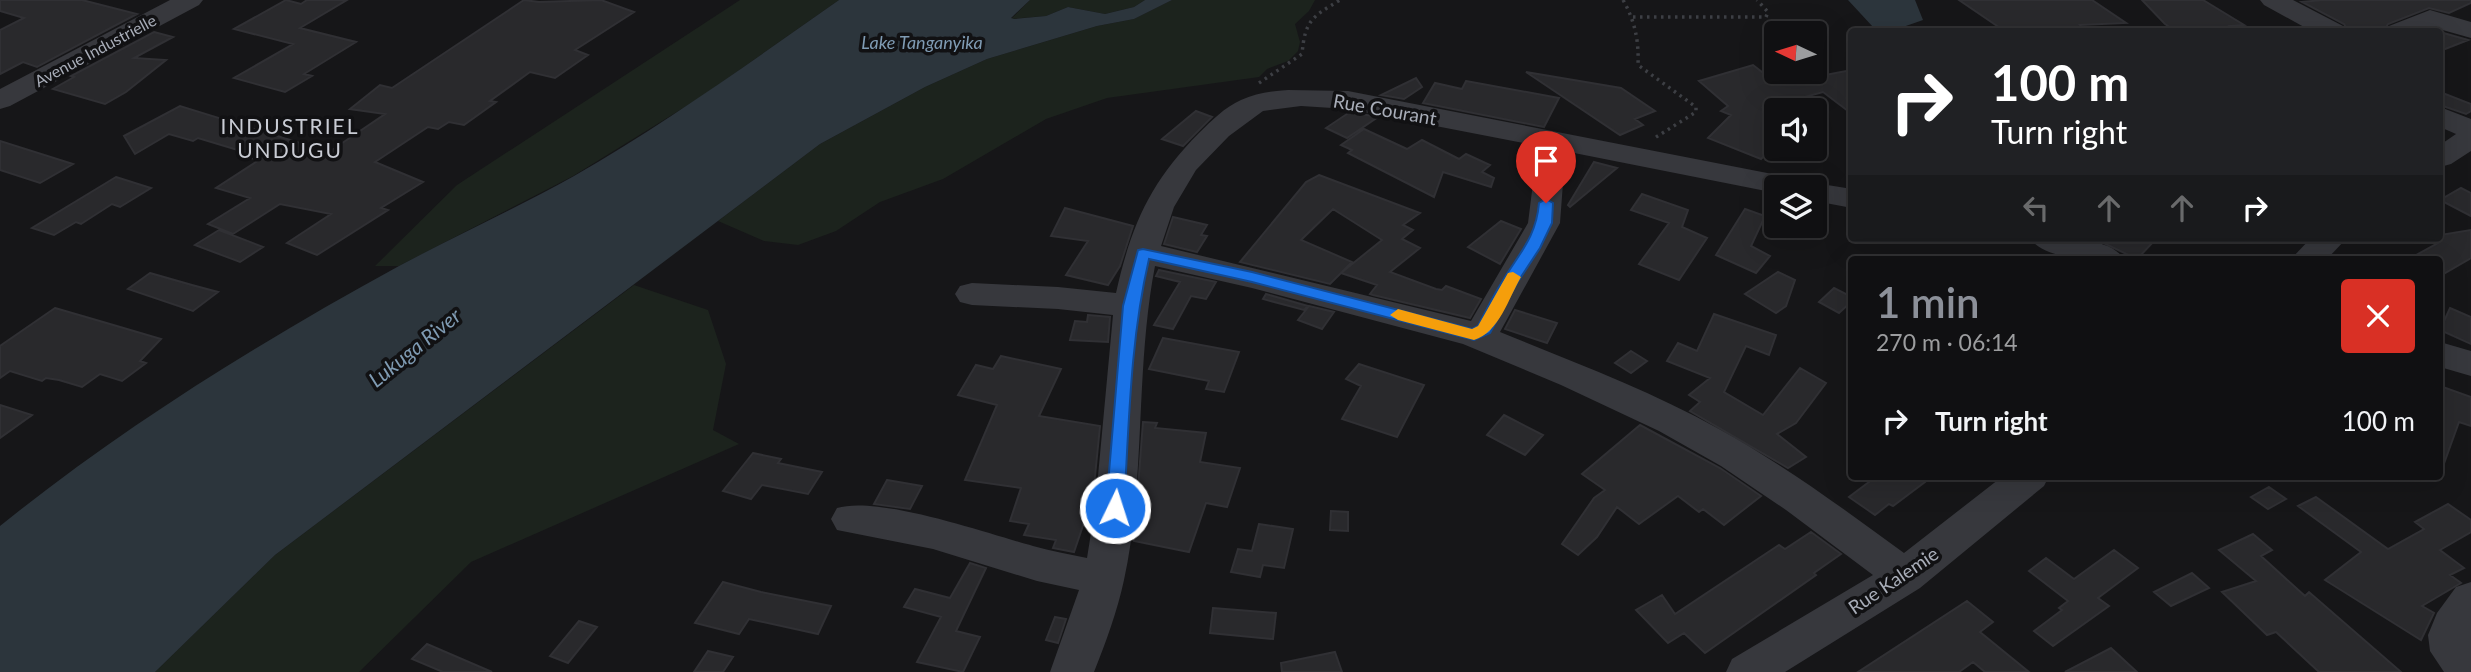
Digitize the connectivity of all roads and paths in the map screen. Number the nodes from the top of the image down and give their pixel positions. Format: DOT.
graph roads {
  1 [pos="190,0"];
  2 [pos="1340,0"];
  3 [pos="1623,0"];
  4 [pos="1757,0"];
  5 [pos="2273,0"];
  6 [pos="1633,17"];
  7 [pos="2326,28"];
  8 [pos="2407,28"];
  9 [pos="2471,30"];
  10 [pos="0,100"];
  11 [pos="1251,106"];
  12 [pos="2443,120"];
  13 [pos="1542,138"];
  14 [pos="2462,145"];
  15 [pos="1628,155"];
  16 [pos="1764,181"];
  17 [pos="1827,194"];
  18 [pos="1848,198"];
  19 [pos="2058,242"];
  20 [pos="2327,242"];
  21 [pos="1143,253"];
  22 [pos="2099,256"];
  23 [pos="2311,256"];
  24 [pos="972,294"];
  25 [pos="1131,306"];
  26 [pos="1474,335"];
  27 [pos="2443,355"];
  28 [pos="2471,365"];
  29 [pos="2025,480"];
  30 [pos="851,519"];
  31 [pos="1905,576"];
  32 [pos="1104,579"];
  33 [pos="2471,600"];
  34 [pos="2471,667"];
  35 [pos="1072,672"];
  36 [pos="1748,672"];
  1 -- 10 [label="street, Avenue Industrielle"];
  2 -- 11 [label="path"];
  3 -- 6 [label="path"];
  4 -- 6 [label="path"];
  5 -- 7 [label="street"];
  6 -- 15 [label="path"];
  8 -- 9 [label="street"];
  11 -- 13 [label="street, Rue Courant"];
  11 -- 21 [label="street, Rue Courant"];
  12 -- 14 [label="street"];
  13 -- 15 [label="street, Rue Courant"];
  13 -- 26 [label="street"];
  15 -- 16 [label="street, Rue Courant"];
  17 -- 18 [label="street"];
  19 -- 22 [label="street"];
  20 -- 23 [label="street"];
  21 -- 25 [label="street, Rue Courant"];
  21 -- 26 [label="street"];
  24 -- 25 [label="street"];
  25 -- 32 [label="street, Rue Courant"];
  26 -- 31 [label="street"];
  27 -- 28 [label="street"];
  29 -- 31 [label="street, Rue Kalemie"];
  30 -- 32 [label="street"];
  31 -- 36 [label="street, Rue Kalemie"];
  32 -- 35 [label="street, Rue Courant"];
  33 -- 34 [label="street"];
}
